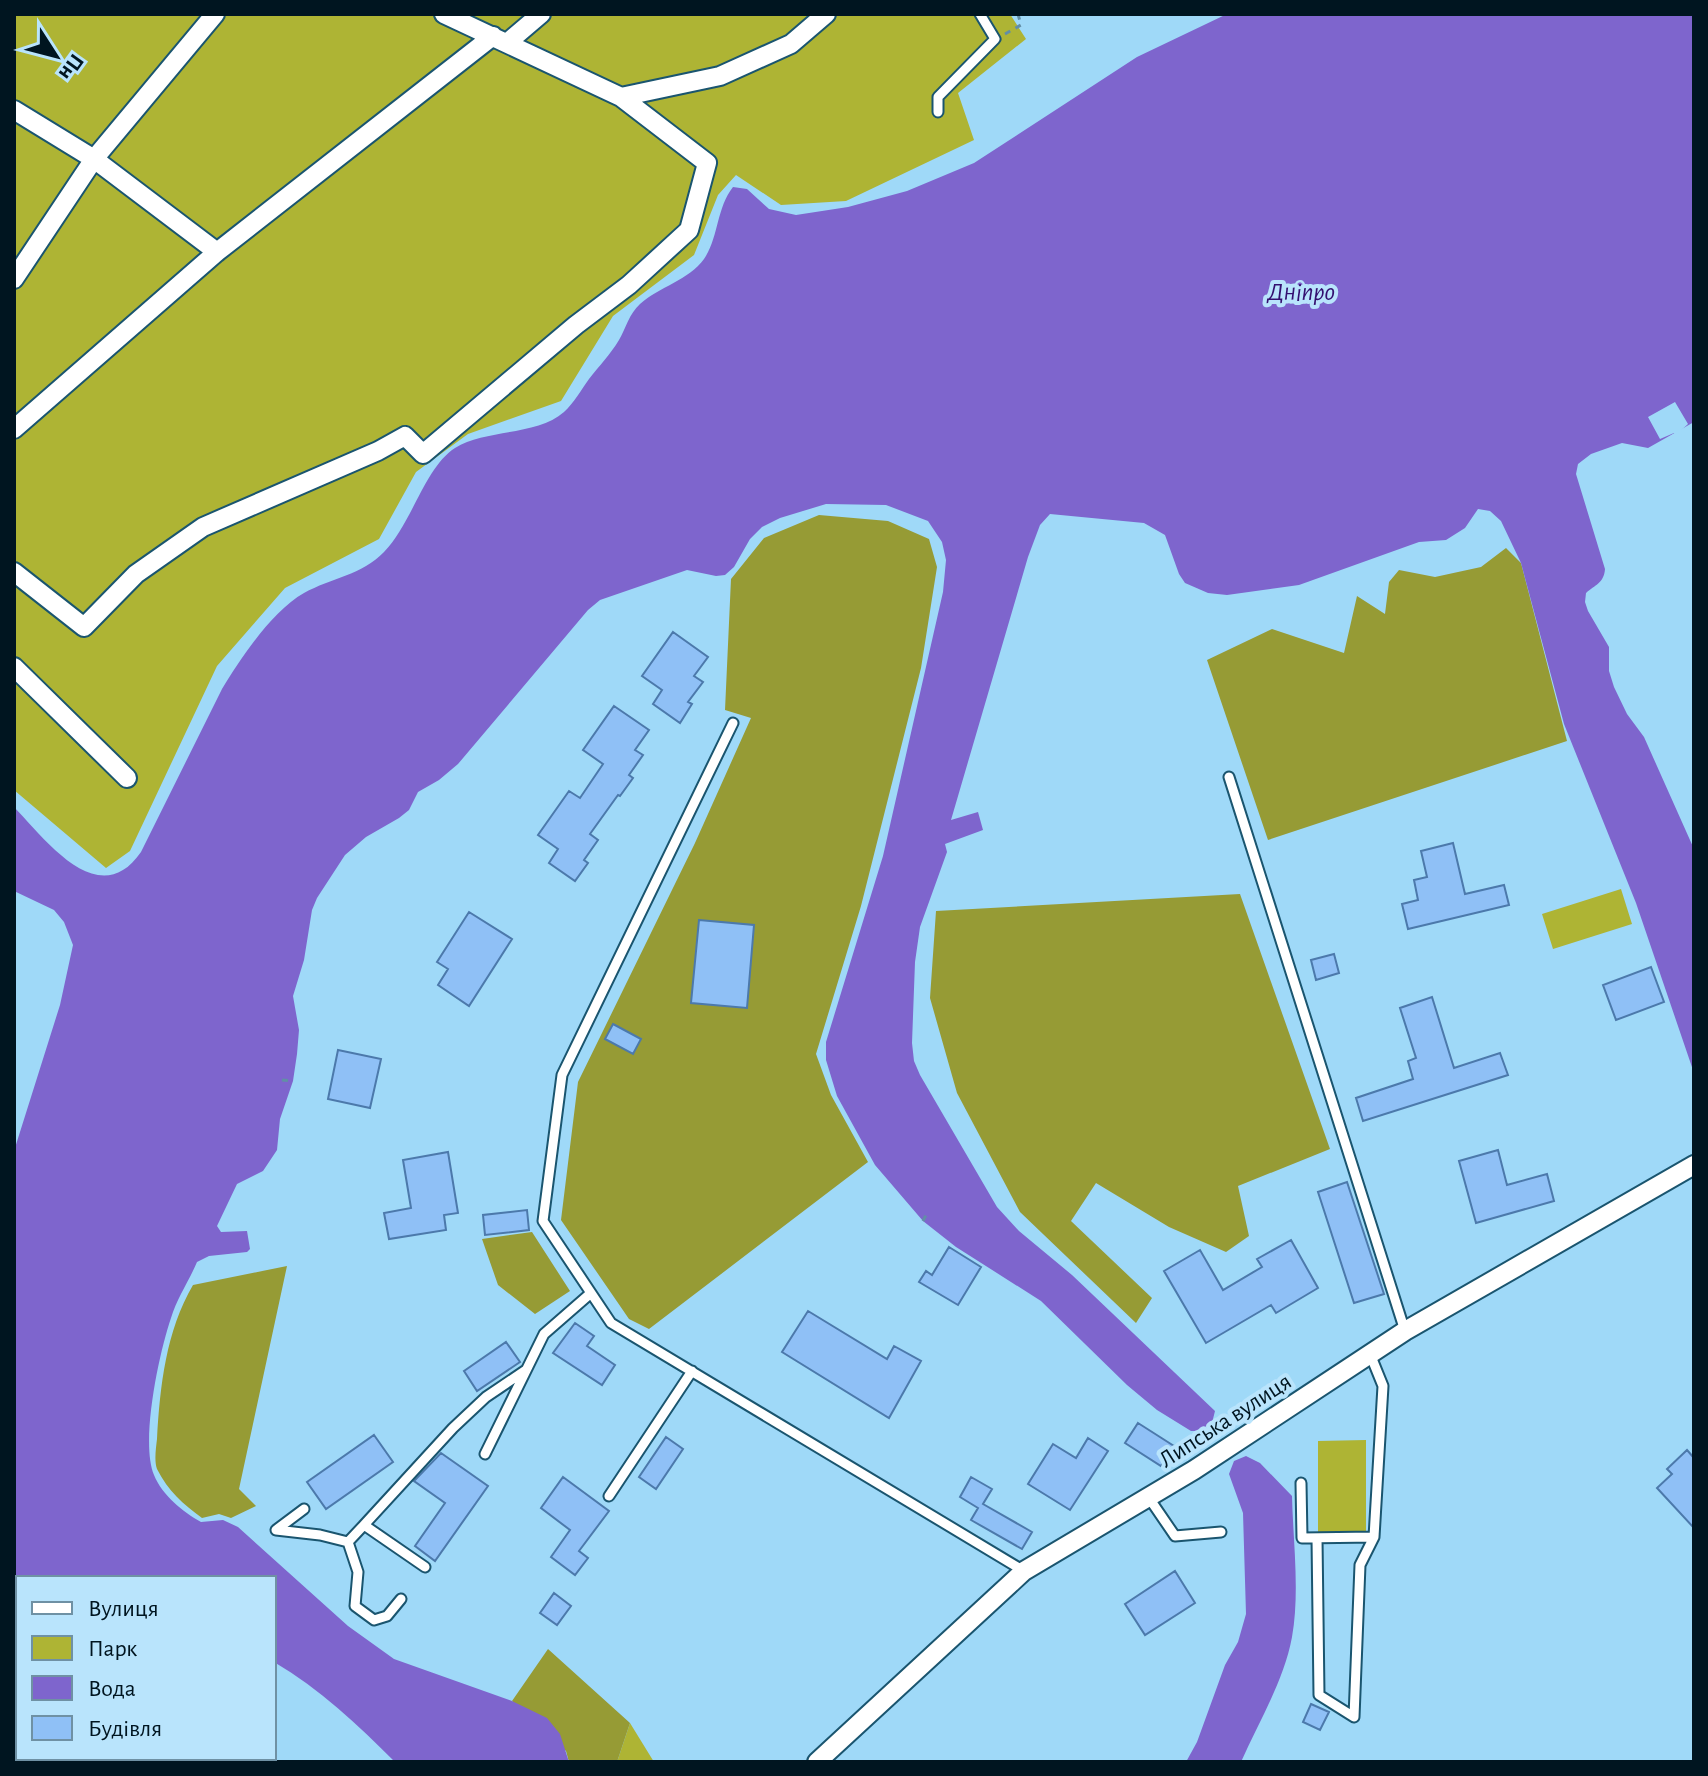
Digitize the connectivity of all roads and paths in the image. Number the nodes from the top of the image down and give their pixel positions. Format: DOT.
graph roads {
  1 [pos="215,14"];
  2 [pos="444,14"];
  3 [pos="541,14"];
  4 [pos="826,14"];
  5 [pos="980,14"];
  6 [pos="1018,14"];
  7 [pos="500,39"];
  8 [pos="995,39"];
  9 [pos="621,97"];
  10 [pos="14,110"];
  11 [pos="938,112"];
  12 [pos="94,159"];
  13 [pos="217,252"];
  14 [pos="14,279"];
  15 [pos="14,429"];
  16 [pos="14,572"];
  17 [pos="14,667"];
  18 [pos="733,723"];
  19 [pos="1229,777"];
  20 [pos="127,778"];
  21 [pos="282,1080"];
  22 [pos="293,1081"];
  23 [pos="1694,1165"];
  24 [pos="926,1215"];
  25 [pos="923,1221"];
  26 [pos="591,1293"];
  27 [pos="1405,1331"];
  28 [pos="1370,1354"];
  29 [pos="526,1370"];
  30 [pos="692,1371"];
  31 [pos="485,1454"];
  32 [pos="1301,1483"];
  33 [pos="609,1496"];
  34 [pos="1149,1498"];
  35 [pos="304,1509"];
  36 [pos="364,1525"];
  37 [pos="1221,1532"];
  38 [pos="1374,1537"];
  39 [pos="1317,1538"];
  40 [pos="348,1542"];
  41 [pos="425,1567"];
  42 [pos="1024,1571"];
  43 [pos="401,1599"];
  44 [pos="817,1762"];
  1 -- 12 [label="street"];
  2 -- 7 [label="street"];
  3 -- 7 [label="street"];
  4 -- 9 [label="street"];
  5 -- 8 [label="lane"];
  6 -- 8 [label="path"];
  7 -- 9 [label="street"];
  7 -- 13 [label="street"];
  8 -- 11 [label="lane"];
  9 -- 16 [label="street"];
  10 -- 12 [label="street"];
  12 -- 13 [label="street"];
  12 -- 14 [label="street"];
  13 -- 15 [label="street"];
  17 -- 20 [label="street"];
  18 -- 26 [label="lane"];
  19 -- 27 [label="lane"];
  21 -- 22 [label="path"];
  23 -- 27 [label="street, Липська вулиця"];
  24 -- 25 [label="path"];
  26 -- 29 [label="lane"];
  26 -- 30 [label="lane"];
  27 -- 28 [label="street, Липська вулиця"];
  28 -- 34 [label="street, Липська вулиця"];
  28 -- 38 [label="lane"];
  29 -- 31 [label="lane"];
  29 -- 36 [label="lane"];
  30 -- 33 [label="lane"];
  30 -- 42 [label="lane"];
  32 -- 39 [label="lane"];
  34 -- 37 [label="lane"];
  34 -- 42 [label="street, Липська вулиця"];
  35 -- 40 [label="lane"];
  36 -- 40 [label="lane"];
  36 -- 41 [label="lane"];
  38 -- 39 [label="lane"];
  38 -- 39 [label="lane"];
  40 -- 43 [label="lane"];
  42 -- 44 [label="street, Липська вулиця"];
}
